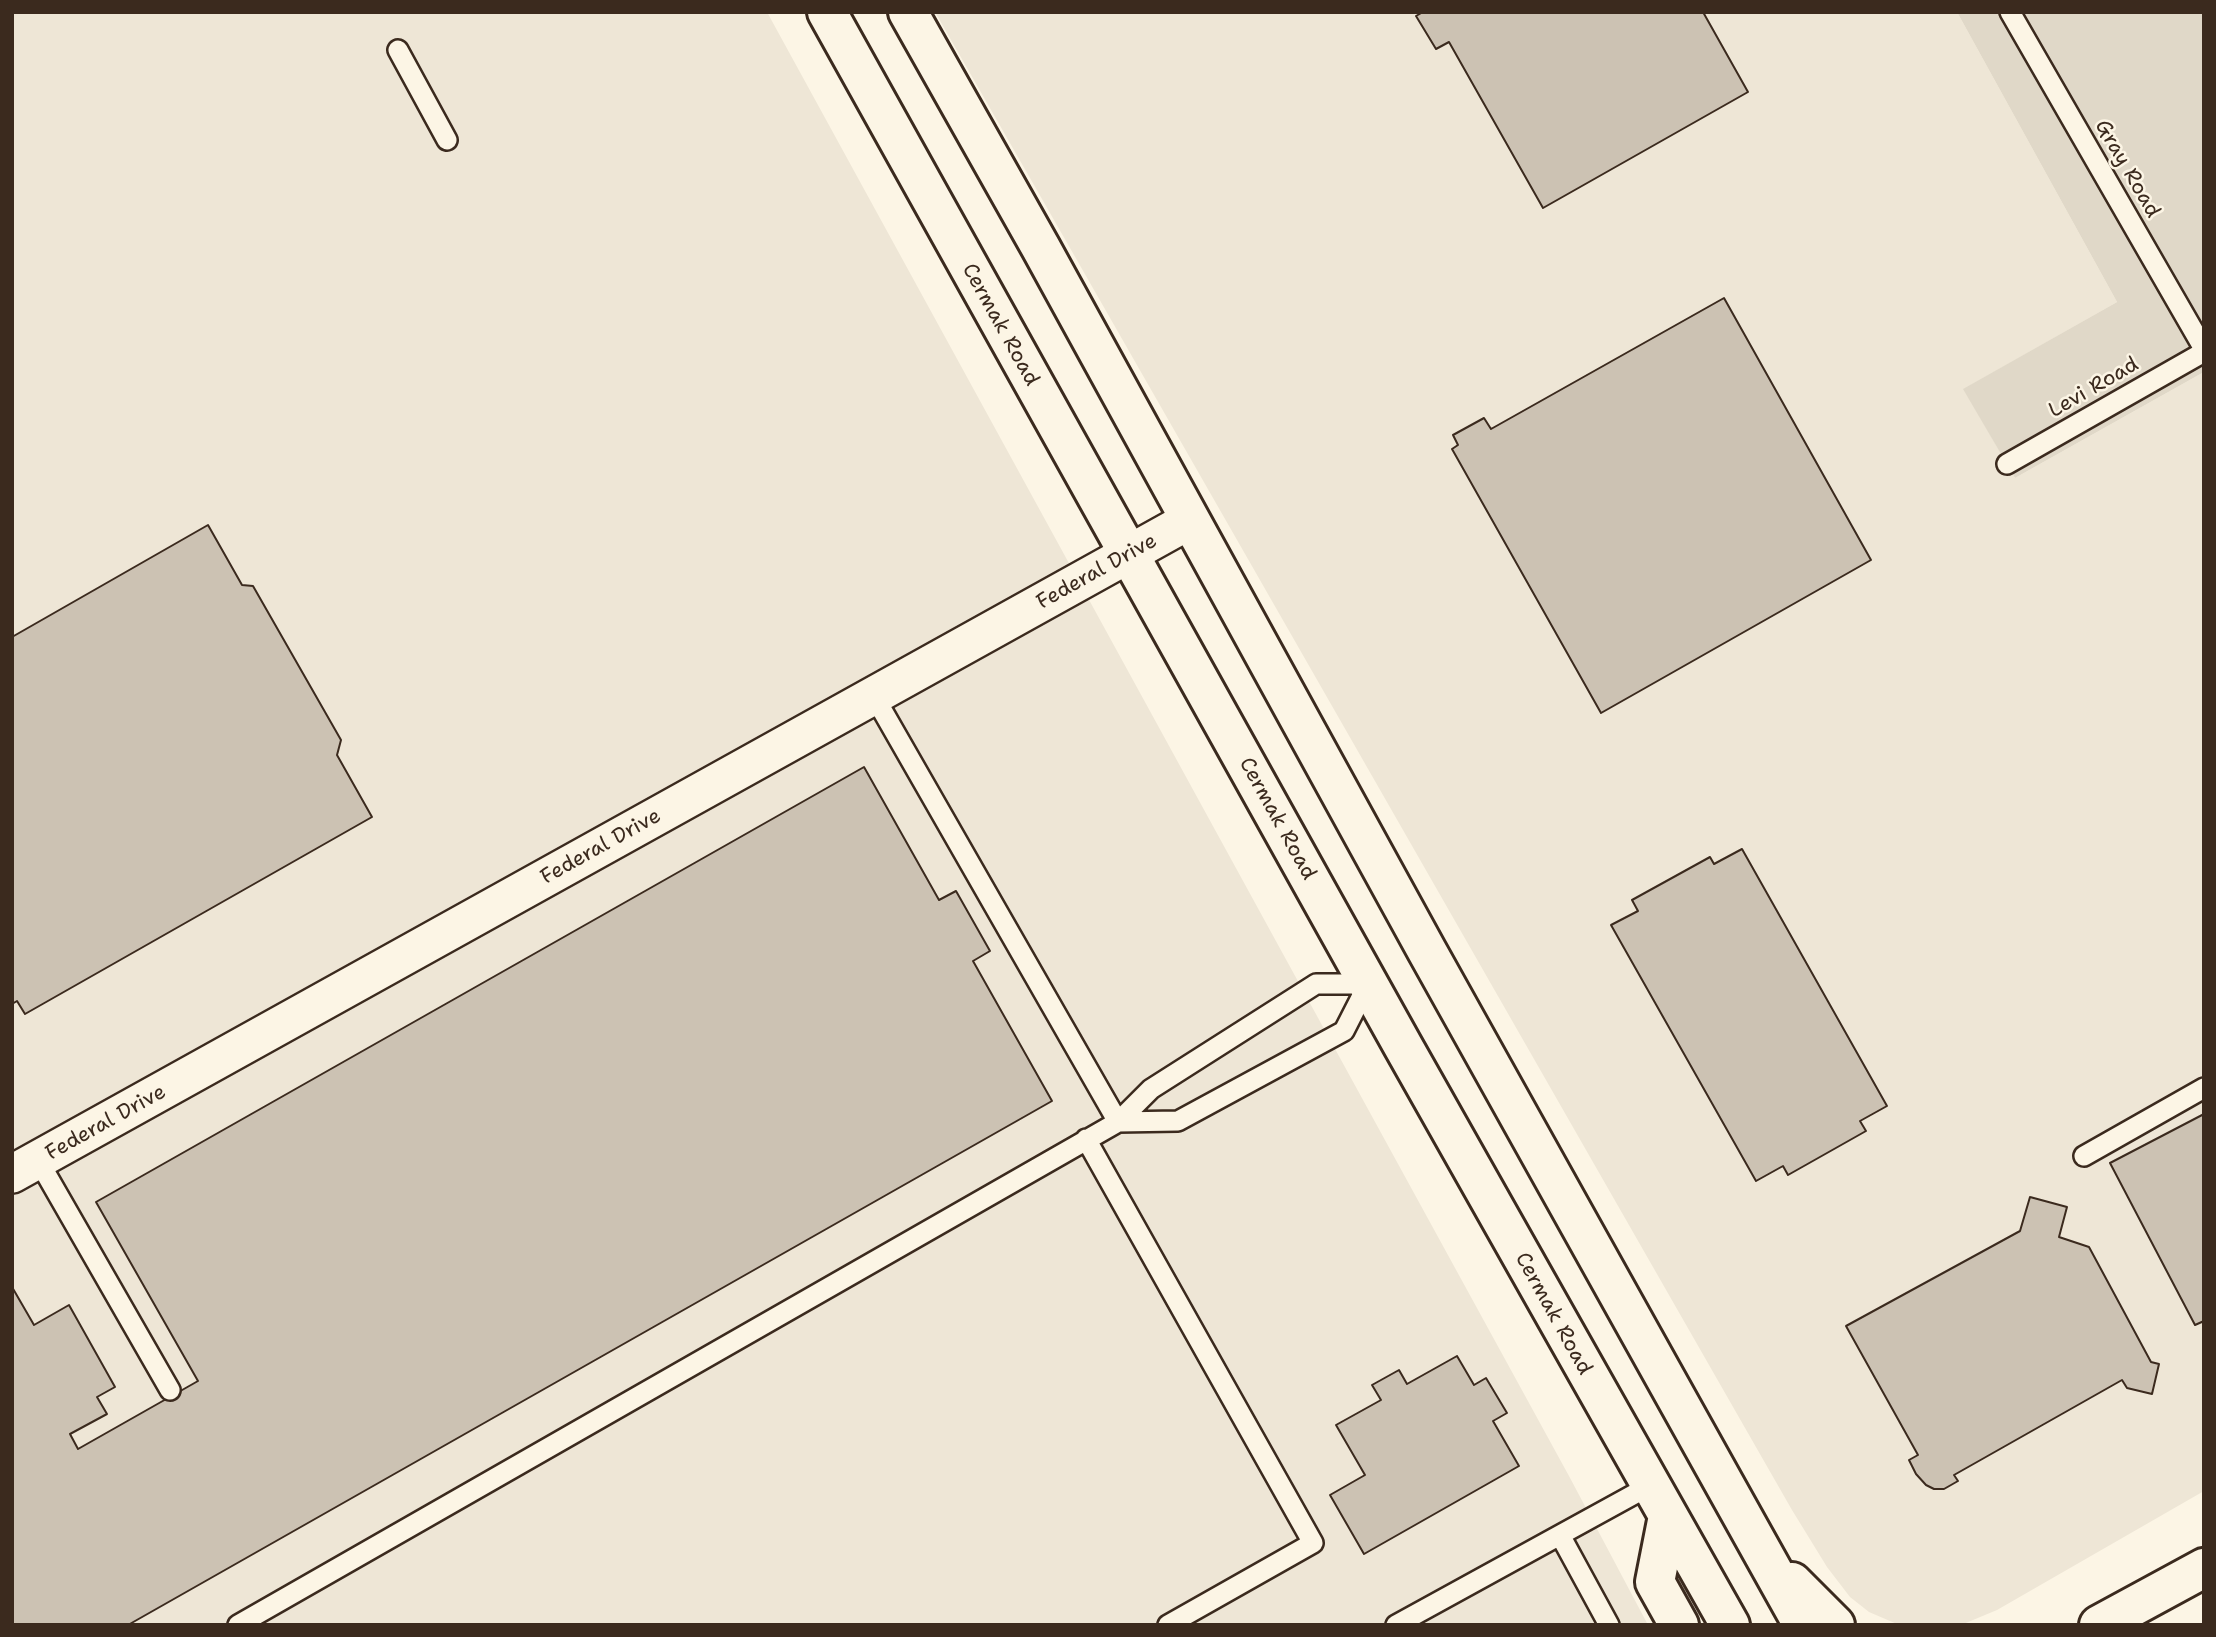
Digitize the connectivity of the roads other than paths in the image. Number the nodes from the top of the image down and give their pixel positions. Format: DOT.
graph roads {
  1 [pos="827,12"];
  2 [pos="908,12"];
  3 [pos="2010,12"];
  4 [pos="398,50"];
  5 [pos="447,140"];
  6 [pos="2204,350"];
  7 [pos="2007,464"];
  8 [pos="1190,520"];
  9 [pos="1128,555"];
  10 [pos="874,696"];
  11 [pos="1368,984"];
  12 [pos="2204,1088"];
  13 [pos="1118,1122"];
  14 [pos="1087,1139"];
  15 [pos="2084,1156"];
  16 [pos="25,1167"];
  17 [pos="170,1390"];
  18 [pos="1659,1501"];
  19 [pos="1560,1535"];
  20 [pos="1757,1541"];
  21 [pos="2204,1567"];
  22 [pos="2112,1618"];
  23 [pos="238,1625"];
  24 [pos="1168,1625"];
  25 [pos="1396,1625"];
  26 [pos="1609,1625"];
  27 [pos="1679,1625"];
  28 [pos="1730,1625"];
  29 [pos="1803,1625"];
  30 [pos="1836,1625"];
  31 [pos="2077,1625"];
  1 -- 9 [label="main road, Cermak Road"];
  2 -- 8 [label="main road"];
  3 -- 6 [label="lane, Gray Road"];
  4 -- 5 [label="lane"];
  6 -- 7 [label="lane, Levi Road"];
  8 -- 9 [label="street, Federal Drive"];
  8 -- 20 [label="main road"];
  9 -- 10 [label="street, Federal Drive"];
  9 -- 11 [label="main road, Cermak Road"];
  10 -- 13 [label="lane"];
  10 -- 16 [label="street, Federal Drive"];
  11 -- 13 [label="lane"];
  11 -- 13 [label="lane"];
  11 -- 18 [label="main road, Cermak Road"];
  12 -- 15 [label="lane"];
  13 -- 14 [label="lane"];
  14 -- 23 [label="lane"];
  14 -- 24 [label="lane"];
  16 -- 17 [label="lane"];
  18 -- 19 [label="lane"];
  18 -- 27 [label="main road"];
  18 -- 28 [label="main road, Cermak Road"];
  19 -- 25 [label="lane"];
  19 -- 26 [label="lane"];
  20 -- 29 [label="main road"];
  20 -- 30 [label="main road"];
  21 -- 22 [label="main road"];
  22 -- 31 [label="main road"];
}
